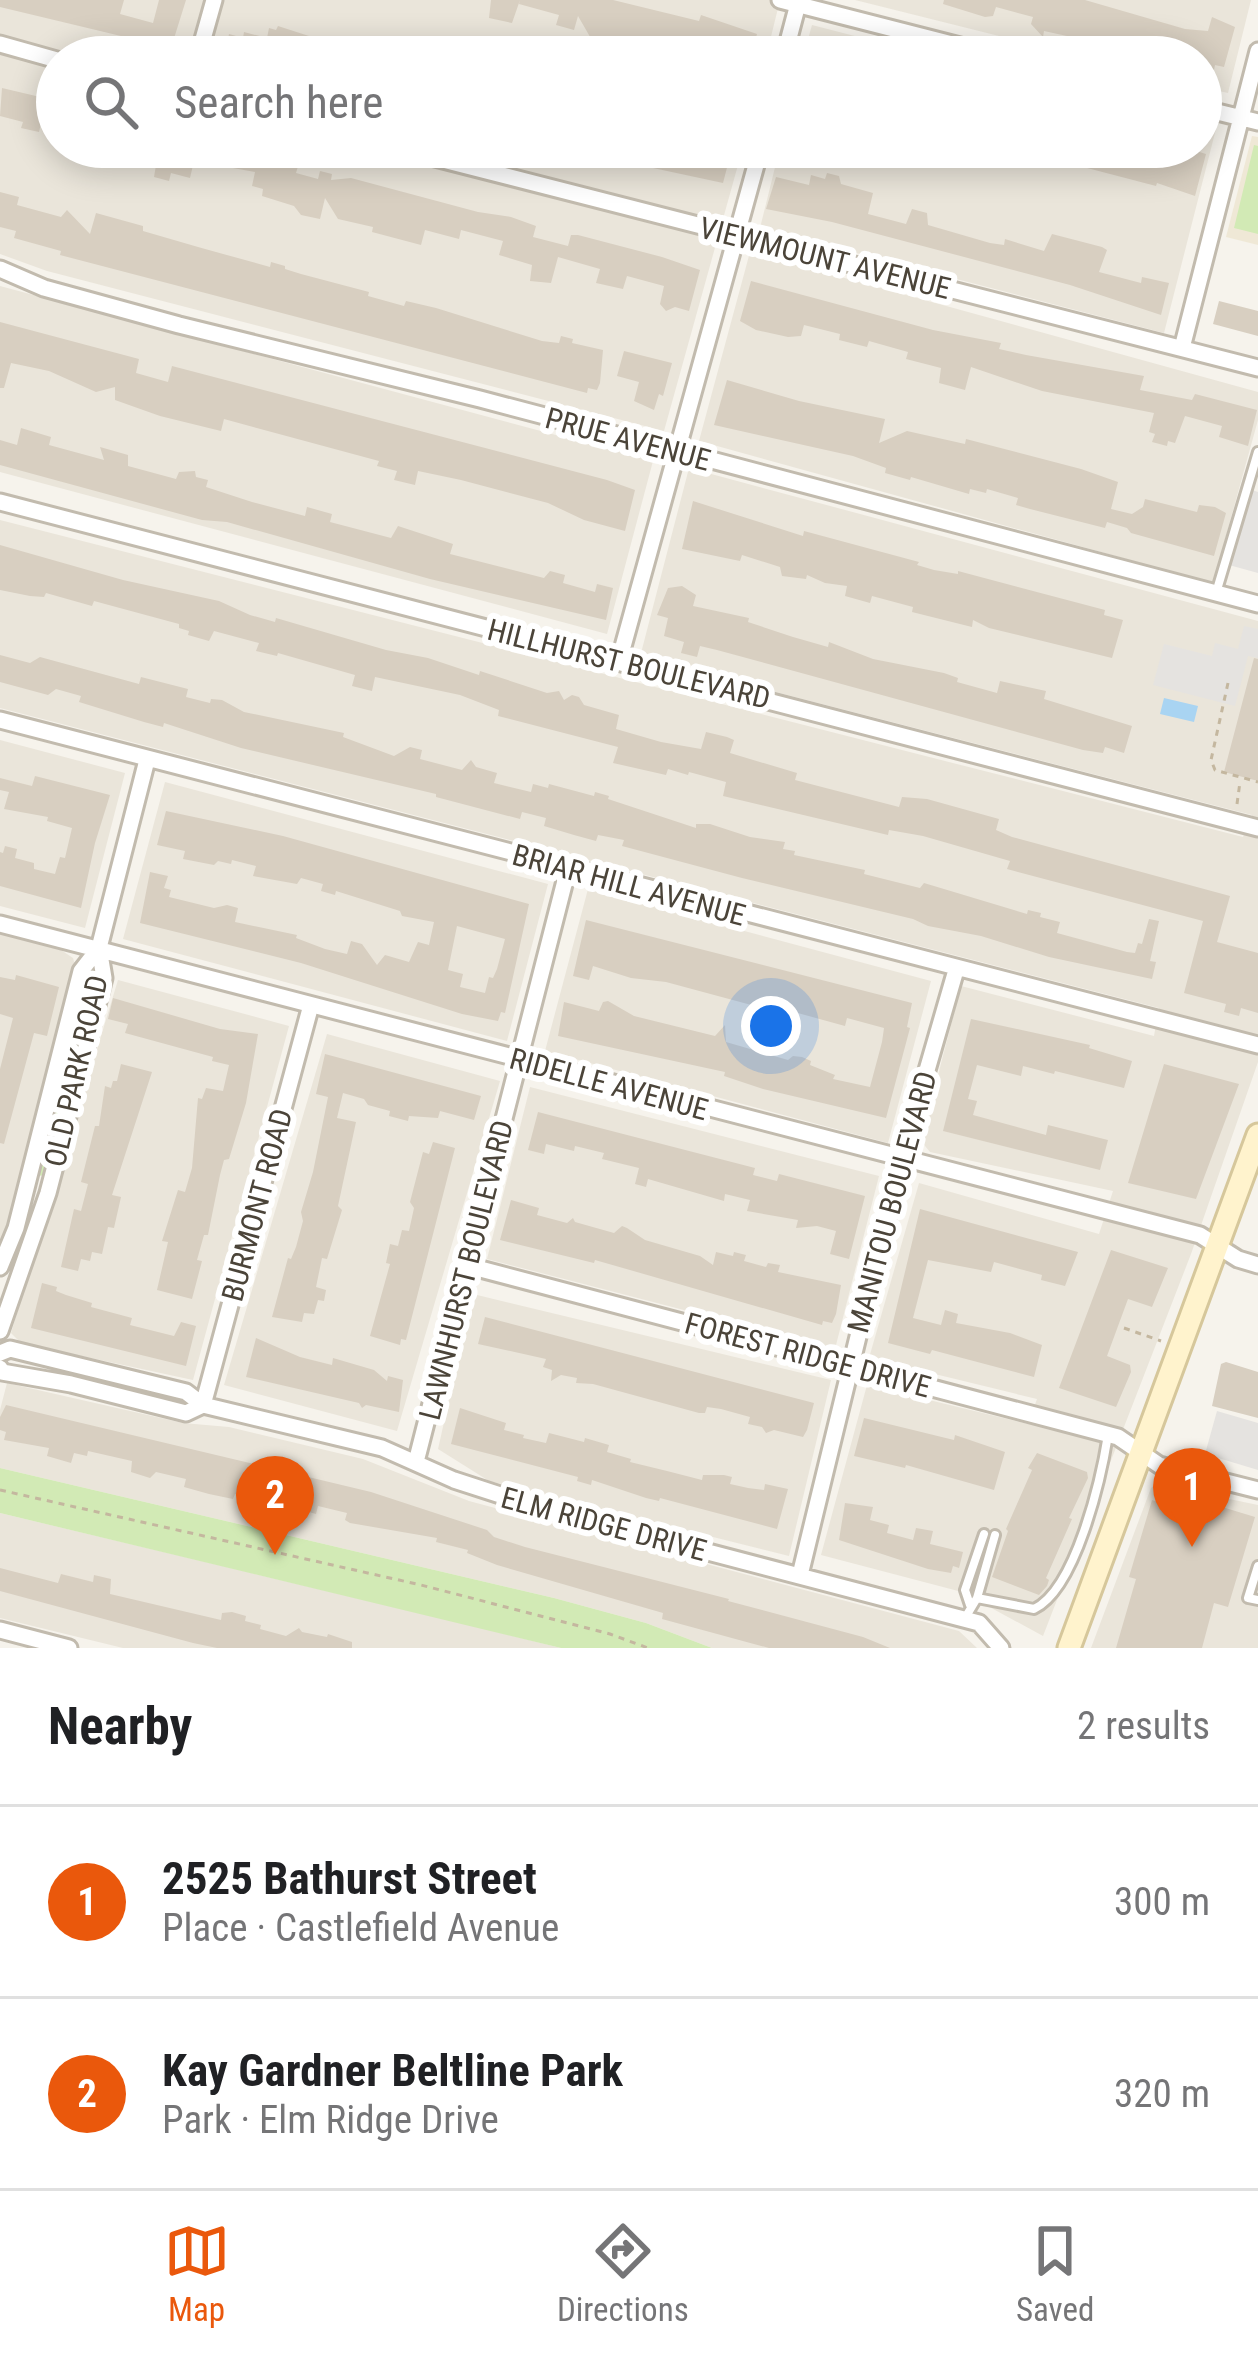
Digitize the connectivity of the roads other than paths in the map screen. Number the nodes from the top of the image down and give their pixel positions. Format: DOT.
graph roads {
  1 [pos="214,0"];
  2 [pos="780,0"];
  3 [pos="799,2"];
  4 [pos="204,36"];
  5 [pos="790,36"];
  6 [pos="925,36"];
  7 [pos="0,44"];
  8 [pos="1258,51"];
  9 [pos="36,53"];
  10 [pos="1222,113"];
  11 [pos="1240,118"];
  12 [pos="1258,122"];
  13 [pos="473,168"];
  14 [pos="755,168"];
  15 [pos="737,236"];
  16 [pos="0,269"];
  17 [pos="1182,348"];
  18 [pos="1258,368"];
  19 [pos="1258,452"];
  20 [pos="676,453"];
  21 [pos="0,502"];
  22 [pos="1216,594"];
  23 [pos="1258,604"];
  24 [pos="620,661"];
  25 [pos="0,720"];
  26 [pos="147,760"];
  27 [pos="1258,828"];
  28 [pos="568,869"];
  29 [pos="0,924"];
  30 [pos="99,948"];
  31 [pos="956,970"];
  32 [pos="311,1005"];
  33 [pos="1258,1045"];
  34 [pos="520,1060"];
  35 [pos="1258,1135"];
  36 [pos="901,1160"];
  37 [pos="26,1188"];
  38 [pos="48,1193"];
  39 [pos="1217,1246"];
  40 [pos="1258,1265"];
  41 [pos="469,1266"];
  42 [pos="0,1268"];
  43 [pos="0,1330"];
  44 [pos="0,1353"];
  45 [pos="75,1365"];
  46 [pos="850,1366"];
  47 [pos="0,1368"];
  48 [pos="70,1384"];
  49 [pos="202,1405"];
  50 [pos="1108,1435"];
  51 [pos="1142,1455"];
  52 [pos="416,1462"];
  53 [pos="1258,1490"];
  54 [pos="984,1534"];
  55 [pos="995,1535"];
  56 [pos="1258,1566"];
  57 [pos="800,1575"];
  58 [pos="1258,1600"];
  59 [pos="971,1608"];
  60 [pos="0,1630"];
  61 [pos="69,1648"];
  62 [pos="1000,1648"];
  63 [pos="1070,1648"];
  1 -- 4 [label="street"];
  2 -- 3 [label="street"];
  3 -- 5 [label="street"];
  3 -- 6 [label="street"];
  7 -- 9 [label="street"];
  8 -- 11 [label="street"];
  10 -- 11 [label="street"];
  11 -- 12 [label="street"];
  11 -- 17 [label="street"];
  13 -- 15 [label="street, VIEWMOUNT AVENUE"];
  14 -- 15 [label="street"];
  15 -- 17 [label="street, VIEWMOUNT AVENUE"];
  15 -- 20 [label="street"];
  16 -- 20 [label="street, PRUE AVENUE"];
  17 -- 18 [label="street, VIEWMOUNT AVENUE"];
  19 -- 22 [label="lane"];
  20 -- 22 [label="street, PRUE AVENUE"];
  20 -- 24 [label="street"];
  21 -- 24 [label="street, HILLHURST BOULEVARD"];
  22 -- 23 [label="street, PRUE AVENUE"];
  24 -- 27 [label="street, HILLHURST BOULEVARD"];
  25 -- 26 [label="street, BRIAR HILL AVENUE"];
  26 -- 28 [label="street, BRIAR HILL AVENUE"];
  26 -- 30 [label="street, OLD PARK ROAD"];
  28 -- 31 [label="street, BRIAR HILL AVENUE"];
  28 -- 34 [label="street, LAWNHURST BOULEVARD"];
  29 -- 30 [label="street, RIDELLE AVENUE"];
  30 -- 32 [label="street, RIDELLE AVENUE"];
  30 -- 37 [label="street, OLD PARK ROAD"];
  30 -- 38 [label="street, OLD PARK ROAD"];
  31 -- 33 [label="street, BRIAR HILL AVENUE"];
  31 -- 36 [label="street, MANITOU BOULEVARD"];
  32 -- 34 [label="street, RIDELLE AVENUE"];
  32 -- 49 [label="street, BURMONT ROAD"];
  34 -- 36 [label="street, RIDELLE AVENUE"];
  34 -- 41 [label="street, LAWNHURST BOULEVARD"];
  35 -- 39 [label="main road"];
  36 -- 39 [label="street, RIDELLE AVENUE"];
  36 -- 46 [label="street, MANITOU BOULEVARD"];
  37 -- 38 [label="street, OLD PARK ROAD"];
  37 -- 42 [label="street, OLD PARK ROAD"];
  38 -- 43 [label="street, OLD PARK ROAD"];
  39 -- 40 [label="street, RIDELLE AVENUE"];
  39 -- 51 [label="main road"];
  41 -- 46 [label="street, FOREST RIDGE DRIVE"];
  41 -- 52 [label="street, LAWNHURST BOULEVARD"];
  44 -- 45 [label="street, ELM RIDGE DRIVE"];
  45 -- 48 [label="street"];
  45 -- 49 [label="street, ELM RIDGE DRIVE"];
  46 -- 50 [label="street, FOREST RIDGE DRIVE"];
  46 -- 57 [label="street, MANITOU BOULEVARD"];
  47 -- 48 [label="street, ELM RIDGE DRIVE"];
  48 -- 49 [label="street, ELM RIDGE DRIVE"];
  49 -- 52 [label="street, ELM RIDGE DRIVE"];
  50 -- 51 [label="street, FOREST RIDGE DRIVE"];
  50 -- 59 [label="lane"];
  51 -- 53 [label="street, FOREST RIDGE DRIVE"];
  51 -- 63 [label="main road"];
  52 -- 57 [label="street, ELM RIDGE DRIVE"];
  54 -- 59 [label="lane"];
  55 -- 59 [label="lane"];
  56 -- 58 [label="lane"];
  57 -- 59 [label="street, ELM RIDGE DRIVE"];
  59 -- 62 [label="street, ELM RIDGE DRIVE"];
  60 -- 61 [label="street"];
}
